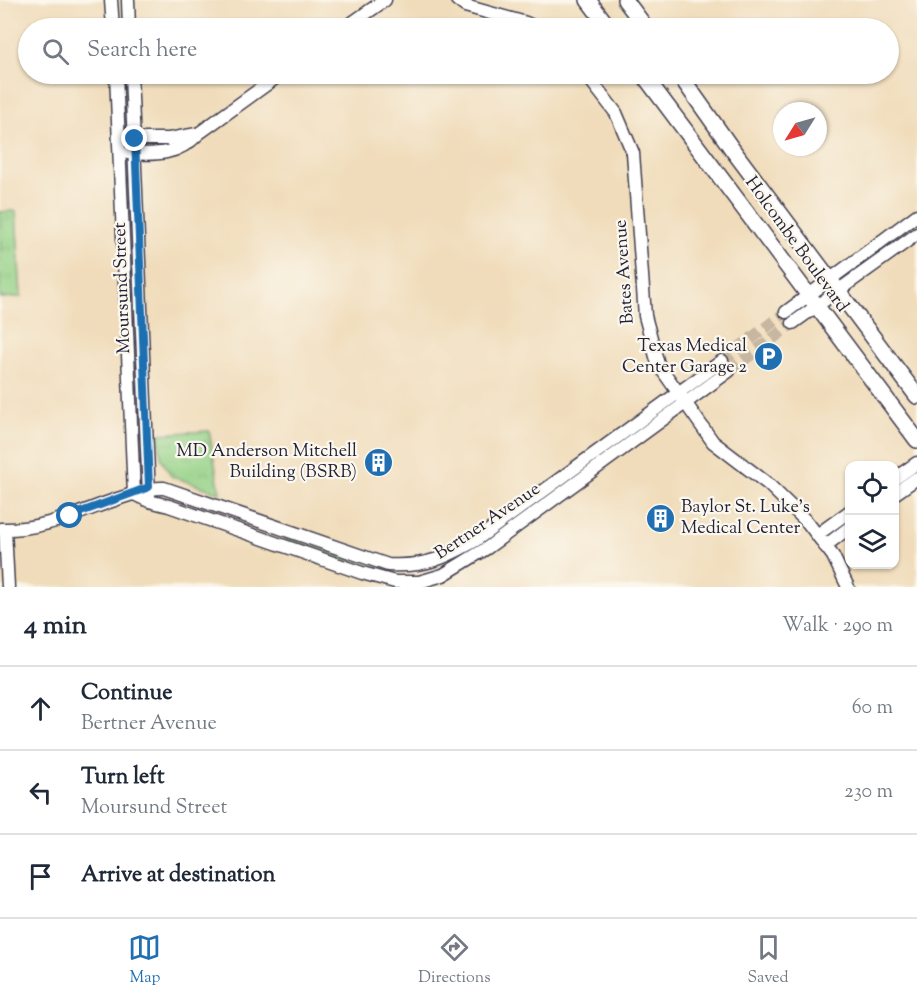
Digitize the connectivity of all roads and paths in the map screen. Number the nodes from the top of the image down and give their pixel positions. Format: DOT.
graph roads {
  1 [pos="111,0"];
  2 [pos="128,0"];
  3 [pos="385,0"];
  4 [pos="457,0"];
  5 [pos="588,0"];
  6 [pos="626,0"];
  7 [pos="112,18"];
  8 [pos="129,18"];
  9 [pos="359,18"];
  10 [pos="508,18"];
  11 [pos="602,18"];
  12 [pos="639,18"];
  13 [pos="117,84"];
  14 [pos="132,84"];
  15 [pos="267,84"];
  16 [pos="594,84"];
  17 [pos="651,84"];
  18 [pos="686,84"];
  19 [pos="198,134"];
  20 [pos="120,139"];
  21 [pos="135,139"];
  22 [pos="732,149"];
  23 [pos="121,152"];
  24 [pos="135,153"];
  25 [pos="711,164"];
  26 [pos="917,215"];
  27 [pos="917,234"];
  28 [pos="835,284"];
  29 [pos="812,301"];
  30 [pos="786,312"];
  31 [pos="793,323"];
  32 [pos="725,366"];
  33 [pos="917,396"];
  34 [pos="682,398"];
  35 [pos="916,439"];
  36 [pos="917,463"];
  37 [pos="899,476"];
  38 [pos="917,478"];
  39 [pos="149,487"];
  40 [pos="899,491"];
  41 [pos="134,494"];
  42 [pos="149,501"];
  43 [pos="845,515"];
  44 [pos="3,529"];
  45 [pos="845,530"];
  46 [pos="818,535"];
  47 [pos="825,546"];
  48 [pos="8,587"];
  49 [pos="848,587"];
  1 -- 7 [label="street"];
  2 -- 8 [label="street"];
  3 -- 9 [label="street"];
  4 -- 10 [label="street"];
  5 -- 11 [label="main road"];
  6 -- 12 [label="main road"];
  13 -- 20 [label="street, Moursund Street"];
  14 -- 21 [label="street, Moursund Street"];
  15 -- 19 [label="street"];
  16 -- 34 [label="street, Bates Avenue"];
  17 -- 25 [label="main road, Holcombe Boulevard"];
  18 -- 22 [label="main road, Holcombe Boulevard"];
  19 -- 21 [label="street"];
  19 -- 24 [label="street"];
  20 -- 21 [label="street"];
  20 -- 23 [label="street, Moursund Street"];
  21 -- 24 [label="street, Moursund Street"];
  22 -- 25 [label="main road"];
  22 -- 28 [label="main road, Holcombe Boulevard"];
  23 -- 24 [label="street"];
  23 -- 41 [label="street, Moursund Street"];
  24 -- 39 [label="street, Moursund Street"];
  25 -- 29 [label="main road, Holcombe Boulevard"];
  26 -- 28 [label="street"];
  27 -- 28 [label="street"];
  28 -- 29 [label="street"];
  28 -- 33 [label="main road, Holcombe Boulevard"];
  29 -- 30 [label="street"];
  29 -- 31 [label="street"];
  29 -- 35 [label="main road, Holcombe Boulevard"];
  32 -- 34 [label="street, Bertner Avenue"];
  34 -- 39 [label="street, Bertner Avenue"];
  34 -- 42 [label="street, Bertner Avenue"];
  34 -- 46 [label="street, Bates Avenue"];
  36 -- 37 [label="street"];
  38 -- 40 [label="street"];
  39 -- 41 [label="street"];
  39 -- 42 [label="street, Moursund Street"];
  41 -- 42 [label="street, Bertner Avenue"];
  41 -- 44 [label="street"];
  43 -- 46 [label="street"];
  44 -- 48 [label="street"];
  45 -- 47 [label="street"];
  46 -- 47 [label="street, Bates Avenue"];
  47 -- 49 [label="street, Bates Avenue"];
}
